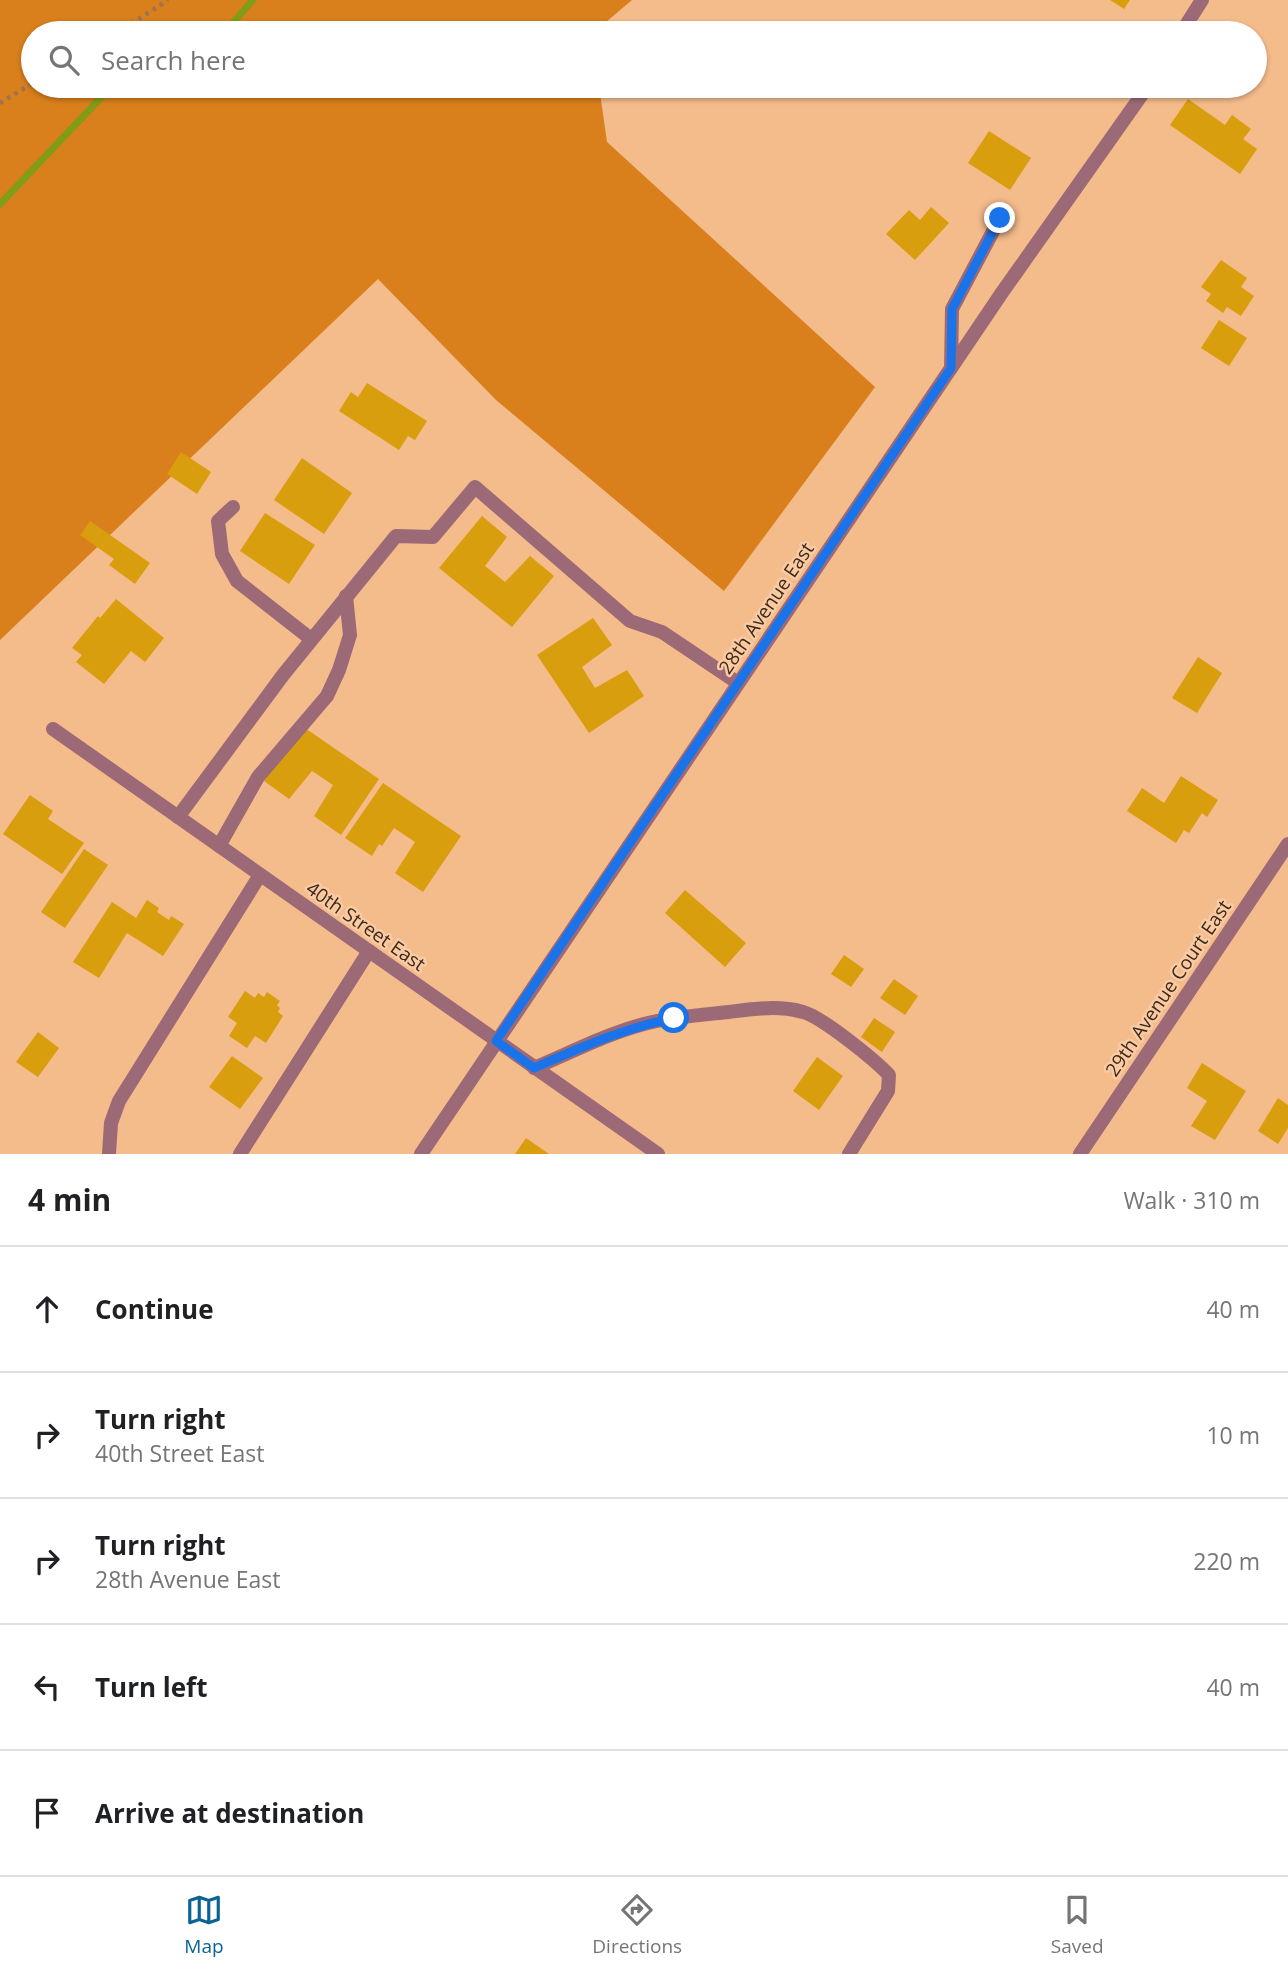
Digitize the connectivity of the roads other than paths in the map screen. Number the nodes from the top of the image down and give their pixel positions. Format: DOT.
graph roads {
  1 [pos="1202,0"];
  2 [pos="1189,21"];
  3 [pos="1140,98"];
  4 [pos="1000,218"];
  5 [pos="951,368"];
  6 [pos="233,507"];
  7 [pos="346,596"];
  8 [pos="311,639"];
  9 [pos="738,684"];
  10 [pos="53,729"];
  11 [pos="178,817"];
  12 [pos="1288,845"];
  13 [pos="219,846"];
  14 [pos="260,875"];
  15 [pos="369,951"];
  16 [pos="496,1041"];
  17 [pos="534,1068"];
  18 [pos="109,1154"];
  19 [pos="240,1154"];
  20 [pos="421,1154"];
  21 [pos="658,1154"];
  22 [pos="849,1154"];
  23 [pos="1080,1154"];
  1 -- 2 [label="street"];
  3 -- 5 [label="street, 28th Avenue East"];
  4 -- 5 [label="street"];
  5 -- 9 [label="street, 28th Avenue East"];
  6 -- 8 [label="street"];
  7 -- 8 [label="street"];
  7 -- 9 [label="street"];
  7 -- 13 [label="street"];
  8 -- 11 [label="street"];
  9 -- 16 [label="street, 28th Avenue East"];
  10 -- 11 [label="street, 40th Street East"];
  11 -- 13 [label="street, 40th Street East"];
  12 -- 23 [label="street, 29th Avenue Court East"];
  13 -- 14 [label="street, 40th Street East"];
  14 -- 15 [label="street, 40th Street East"];
  14 -- 18 [label="street"];
  15 -- 16 [label="street, 40th Street East"];
  15 -- 19 [label="street"];
  16 -- 17 [label="street, 40th Street East"];
  16 -- 20 [label="street, 28th Avenue East"];
  17 -- 21 [label="street, 40th Street East"];
  17 -- 22 [label="street"];
}
